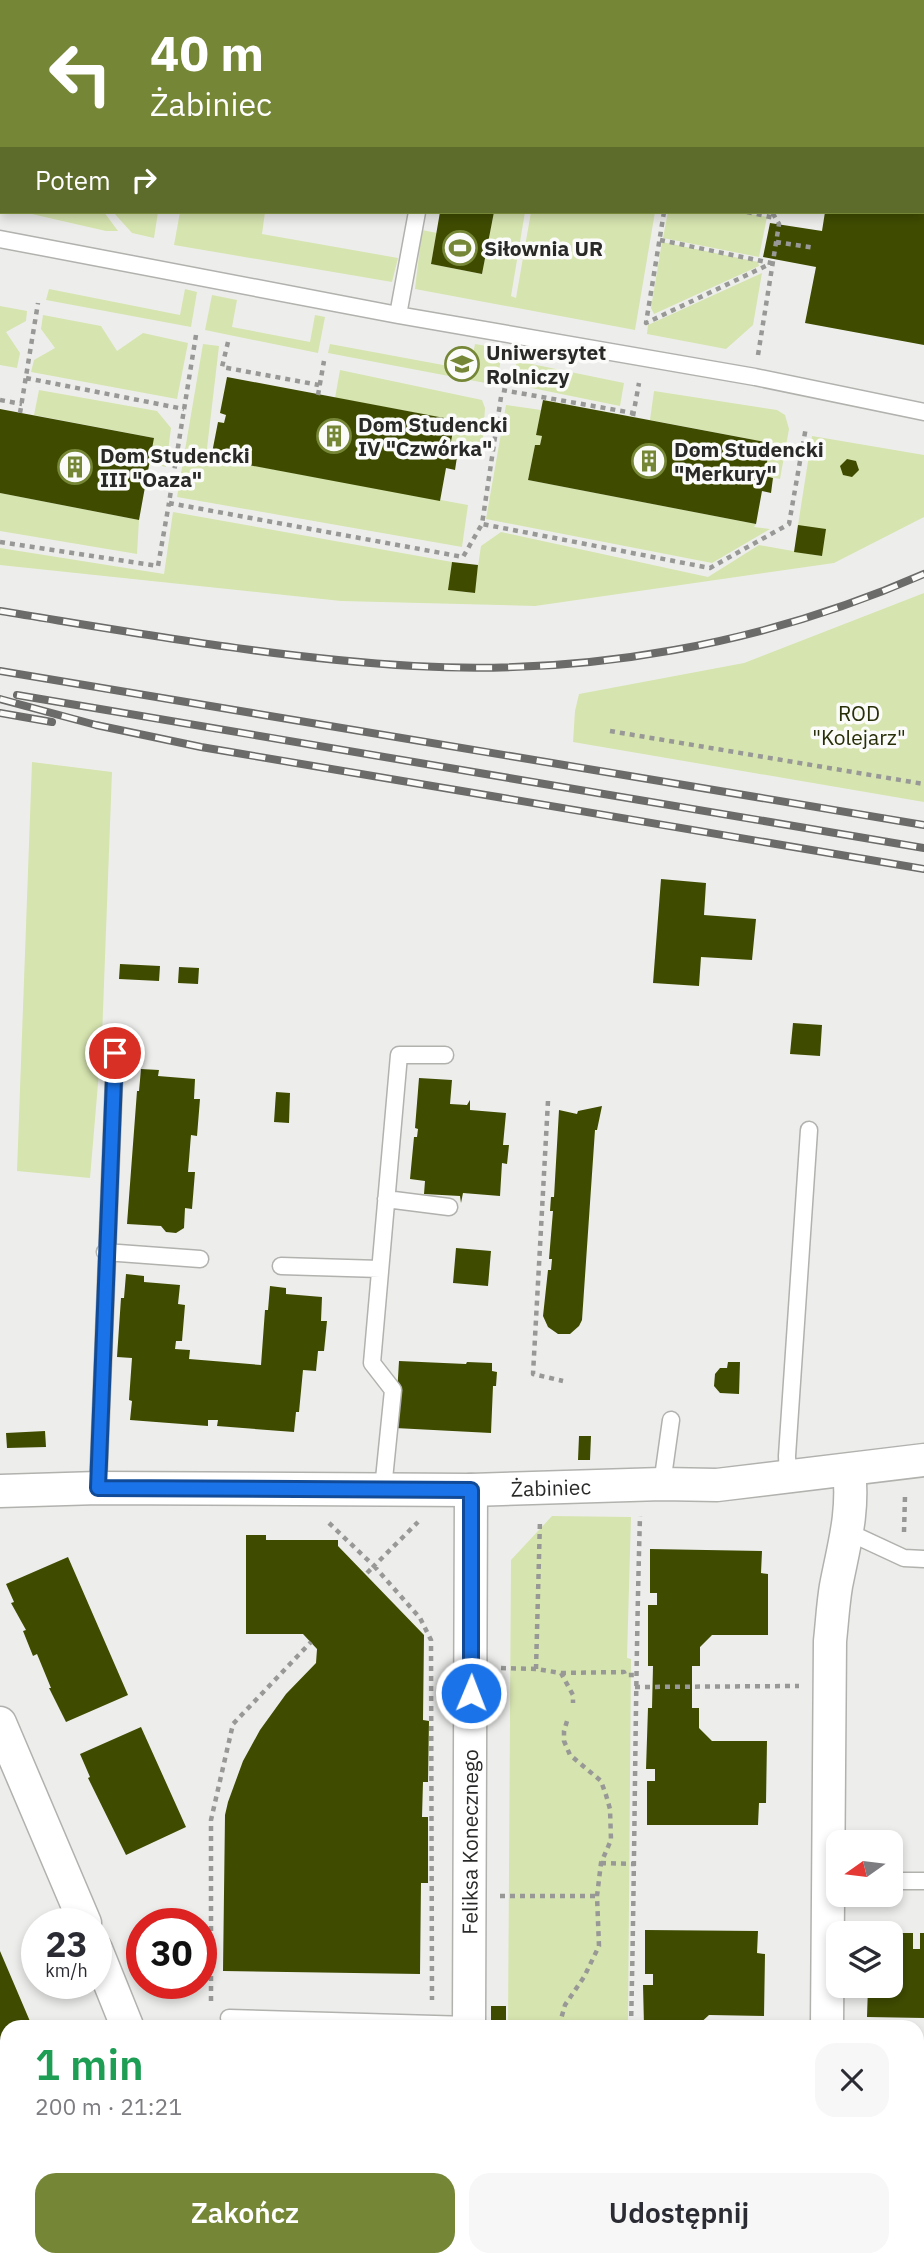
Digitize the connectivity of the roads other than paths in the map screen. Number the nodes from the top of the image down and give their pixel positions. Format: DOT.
graph roads {
  1 [pos="417,214"];
  2 [pos="0,239"];
  3 [pos="398,315"];
  4 [pos="924,412"];
  5 [pos="115,1053"];
  6 [pos="445,1055"];
  7 [pos="809,1130"];
  8 [pos="386,1199"];
  9 [pos="449,1207"];
  10 [pos="105,1252"];
  11 [pos="200,1259"];
  12 [pos="281,1266"];
  13 [pos="380,1269"];
  14 [pos="671,1420"];
  15 [pos="849,1470"];
  16 [pos="914,1472"];
  17 [pos="788,1479"];
  18 [pos="652,1485"];
  19 [pos="98,1488"];
  20 [pos="383,1489"];
  21 [pos="471,1490"];
  22 [pos="0,1491"];
  23 [pos="848,1532"];
  24 [pos="924,1559"];
  25 [pos="0,1723"];
  26 [pos="832,1830"];
  27 [pos="903,1881"];
  28 [pos="924,1881"];
  29 [pos="79,1908"];
  30 [pos="832,1908"];
  31 [pos="112,1989"];
  32 [pos="229,2018"];
  33 [pos="125,2020"];
  34 [pos="297,2020"];
  35 [pos="469,2020"];
  36 [pos="827,2020"];
  1 -- 3 [label="lane"];
  2 -- 3 [label="lane"];
  3 -- 4 [label="lane"];
  5 -- 10 [label="lane"];
  6 -- 8 [label="lane"];
  7 -- 17 [label="lane"];
  8 -- 9 [label="lane"];
  8 -- 13 [label="lane"];
  10 -- 11 [label="lane"];
  10 -- 19 [label="lane"];
  12 -- 13 [label="lane"];
  13 -- 20 [label="lane"];
  14 -- 18 [label="lane"];
  15 -- 16 [label="street, Żabiniec"];
  15 -- 17 [label="street, Żabiniec"];
  15 -- 23 [label="street"];
  17 -- 18 [label="street, Żabiniec"];
  18 -- 21 [label="street, Żabiniec"];
  19 -- 20 [label="street, Żabiniec"];
  19 -- 22 [label="street, Żabiniec"];
  20 -- 21 [label="street, Żabiniec"];
  21 -- 35 [label="street, Feliksa Konecznego"];
  23 -- 24 [label="lane"];
  23 -- 26 [label="street"];
  25 -- 29 [label="street"];
  27 -- 28 [label="lane"];
  30 -- 36 [label="street"];
  31 -- 33 [label="street"];
  32 -- 34 [label="lane"];
}
